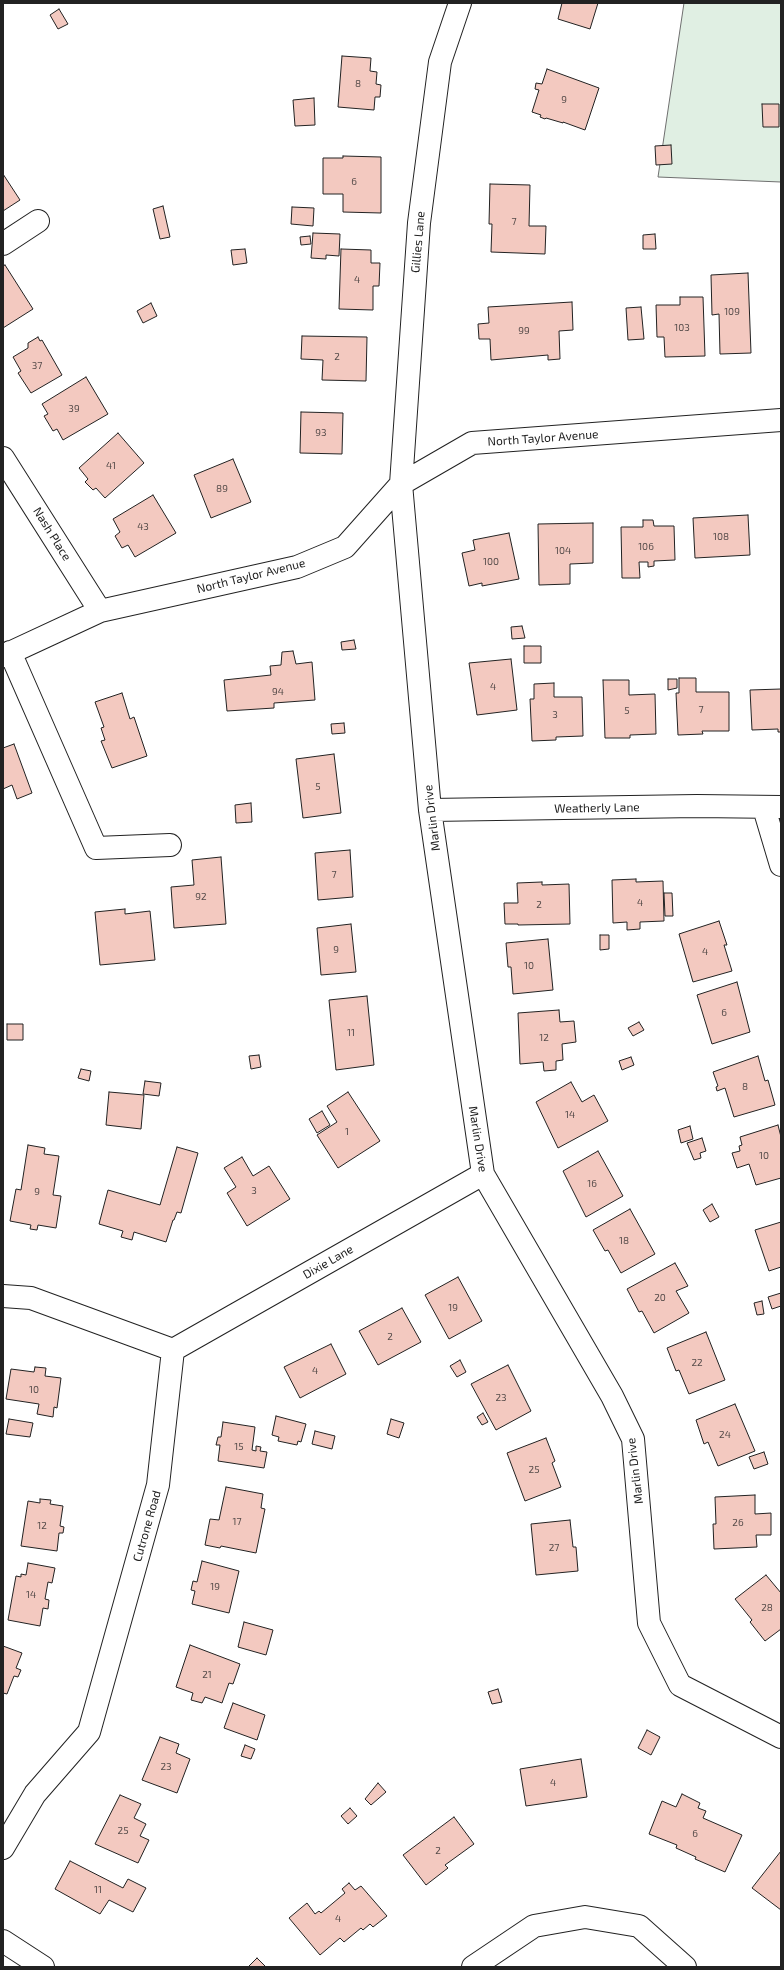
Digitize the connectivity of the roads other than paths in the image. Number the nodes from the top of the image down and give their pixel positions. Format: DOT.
graph roads {
  1 [pos="460,3"];
  2 [pos="38,221"];
  3 [pos="3,244"];
  4 [pos="781,420"];
  5 [pos="3,458"];
  6 [pos="401,484"];
  7 [pos="100,611"];
  8 [pos="6,654"];
  9 [pos="772,808"];
  10 [pos="430,810"];
  11 [pos="170,844"];
  12 [pos="781,864"];
  13 [pos="483,1174"];
  14 [pos="3,1296"];
  15 [pos="173,1350"];
  16 [pos="781,1738"];
  17 [pos="3,1848"];
  18 [pos="3,1941"];
  19 [pos="43,1967"];
  20 [pos="473,1967"];
  21 [pos="686,1967"];
  1 -- 6 [label="street, Gillies Lane"];
  2 -- 3 [label="street"];
  4 -- 6 [label="street, North Taylor Avenue"];
  5 -- 7 [label="street, Nash Place"];
  6 -- 7 [label="street, North Taylor Avenue"];
  6 -- 10 [label="street, Marlin Drive"];
  7 -- 8 [label="street, North Taylor Avenue"];
  8 -- 11 [label="street"];
  9 -- 10 [label="street, Weatherly Lane"];
  9 -- 12 [label="street"];
  10 -- 13 [label="street, Marlin Drive"];
  13 -- 15 [label="street, Dixie Lane"];
  13 -- 16 [label="street, Marlin Drive"];
  14 -- 15 [label="street"];
  15 -- 17 [label="street, Cutrone Road"];
  18 -- 19 [label="street"];
  20 -- 21 [label="street"];
}
